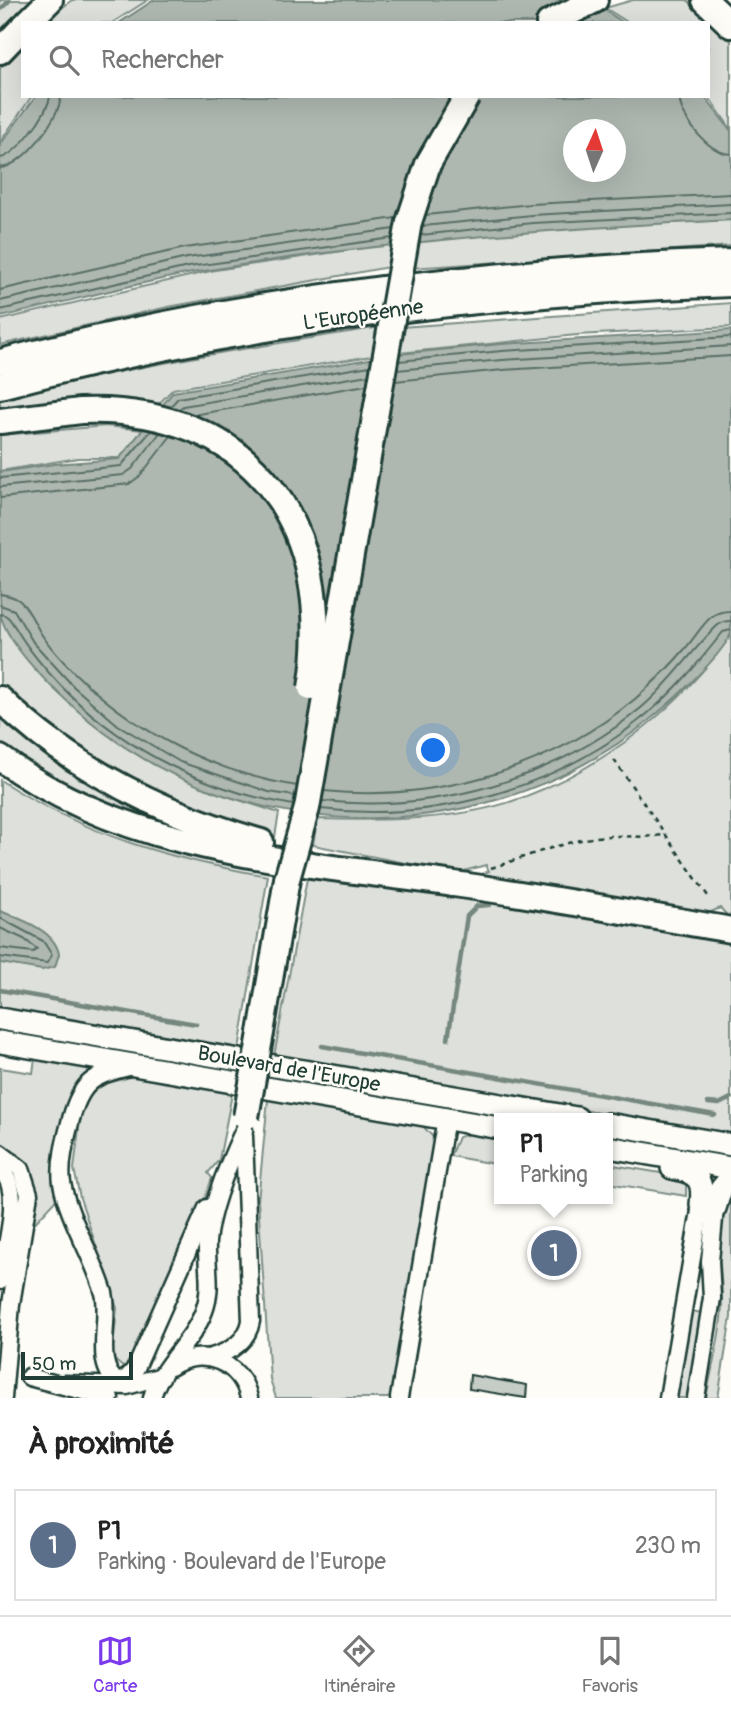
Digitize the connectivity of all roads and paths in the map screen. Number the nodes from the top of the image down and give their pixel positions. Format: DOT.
graph roads {
  1 [pos="50,0"];
  2 [pos="595,0"];
  3 [pos="705,0"];
  4 [pos="29,21"];
  5 [pos="553,21"];
  6 [pos="731,25"];
  7 [pos="21,29"];
  8 [pos="0,51"];
  9 [pos="466,98"];
  10 [pos="731,261"];
  11 [pos="731,284"];
  12 [pos="0,362"];
  13 [pos="0,386"];
  14 [pos="0,421"];
  15 [pos="0,699"];
  16 [pos="0,758"];
  17 [pos="614,760"];
  18 [pos="663,835"];
  19 [pos="491,869"];
  20 [pos="287,879"];
  21 [pos="474,887"];
  22 [pos="710,899"];
  23 [pos="731,930"];
  24 [pos="0,1019"];
  25 [pos="0,1042"];
  26 [pos="135,1066"];
  27 [pos="548,1113"];
  28 [pos="446,1118"];
  29 [pos="245,1123"];
  30 [pos="613,1125"];
  31 [pos="494,1127"];
  32 [pos="731,1145"];
  33 [pos="613,1148"];
  34 [pos="0,1153"];
  35 [pos="613,1159"];
  36 [pos="0,1160"];
  37 [pos="228,1165"];
  38 [pos="731,1168"];
  39 [pos="0,1170"];
  40 [pos="731,1177"];
  41 [pos="0,1188"];
  42 [pos="708,1207"];
  43 [pos="0,1244"];
  44 [pos="0,1281"];
  45 [pos="0,1346"];
  46 [pos="208,1358"];
  47 [pos="165,1372"];
  48 [pos="29,1377"];
  49 [pos="242,1381"];
  50 [pos="113,1389"];
  51 [pos="3,1398"];
  52 [pos="152,1398"];
  53 [pos="249,1398"];
  54 [pos="258,1398"];
  55 [pos="399,1398"];
  56 [pos="668,1398"];
  57 [pos="696,1398"];
  1 -- 4 [label="highway"];
  2 -- 5 [label="highway"];
  3 -- 6 [label="highway"];
  7 -- 8 [label="highway"];
  9 -- 20 [label="highway, bridge"];
  10 -- 12 [label="highway, L'Européenne"];
  11 -- 13 [label="highway, L'Européenne"];
  14 -- 20 [label="highway, bridge"];
  15 -- 21 [label="highway"];
  16 -- 21 [label="highway"];
  17 -- 18 [label="path"];
  18 -- 19 [label="path"];
  18 -- 22 [label="path"];
  20 -- 29 [label="highway, bridge"];
  21 -- 23 [label="highway"];
  24 -- 27 [label="main road, Boulevard de l'Europe"];
  25 -- 26 [label="main road, Boulevard de l'Europe"];
  26 -- 28 [label="main road, Boulevard de l'Europe"];
  26 -- 50 [label="lane"];
  28 -- 31 [label="main road, Boulevard de l'Europe"];
  28 -- 55 [label="lane"];
  29 -- 37 [label="lane"];
  29 -- 46 [label="lane"];
  30 -- 32 [label="main road"];
  33 -- 38 [label="main road"];
  34 -- 51 [label="lane"];
  35 -- 42 [label="main road"];
  36 -- 45 [label="lane"];
  37 -- 47 [label="lane"];
  37 -- 50 [label="lane"];
  39 -- 44 [label="lane"];
  40 -- 42 [label="main road"];
  41 -- 43 [label="lane"];
  42 -- 56 [label="lane"];
  42 -- 57 [label="lane"];
  46 -- 47 [label="lane"];
  46 -- 49 [label="lane"];
  47 -- 50 [label="lane"];
  47 -- 52 [label="lane"];
  48 -- 50 [label="lane"];
  49 -- 53 [label="lane"];
  49 -- 54 [label="lane"];
}
